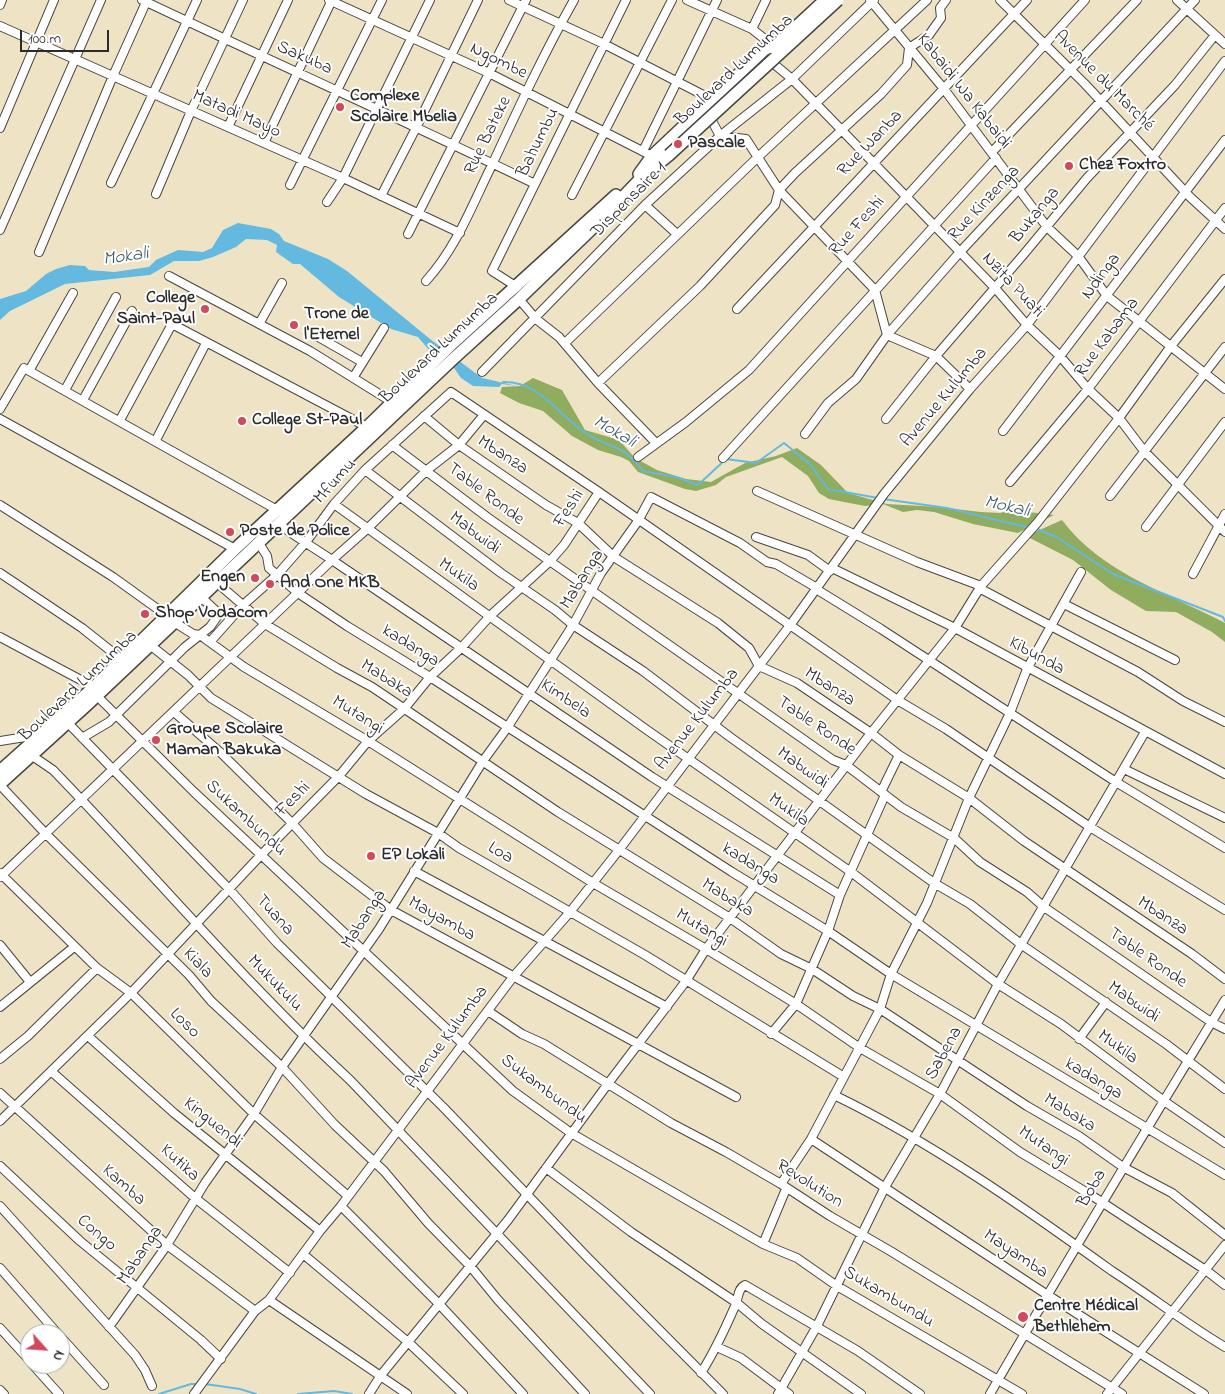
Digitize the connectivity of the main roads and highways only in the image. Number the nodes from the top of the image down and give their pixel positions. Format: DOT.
graph roads {
  1 [pos="818,0"];
  2 [pos="825,0"];
  3 [pos="838,0"];
  4 [pos="842,0"];
  5 [pos="666,153"];
  6 [pos="640,176"];
  7 [pos="455,349"];
  8 [pos="440,363"];
  9 [pos="280,516"];
  10 [pos="199,593"];
  11 [pos="170,618"];
  12 [pos="95,691"];
  13 [pos="0,771"];
  14 [pos="0,784"];
  1 -- 6 [label="highway"];
  2 -- 5 [label="highway, Boulevard Lumumba, bridge"];
  3 -- 5 [label="highway, Boulevard Lumumba, bridge"];
  4 -- 6 [label="highway"];
  5 -- 6 [label="highway, Boulevard Lumumba"];
  6 -- 7 [label="highway, Boulevard Lumumba"];
  6 -- 7 [label="highway, Boulevard Lumumba"];
  7 -- 8 [label="highway, Boulevard Lumumba"];
  8 -- 9 [label="highway, Boulevard Lumumba"];
  8 -- 9 [label="highway, Boulevard Lumumba"];
  9 -- 10 [label="highway, Boulevard Lumumba"];
  9 -- 10 [label="highway, Boulevard Lumumba"];
  10 -- 11 [label="highway, Boulevard Lumumba"];
  11 -- 12 [label="highway, Boulevard Lumumba"];
  11 -- 12 [label="highway, Boulevard Lumumba"];
  12 -- 13 [label="highway, Boulevard Lumumba"];
  12 -- 14 [label="highway, Boulevard Lumumba"];
}
